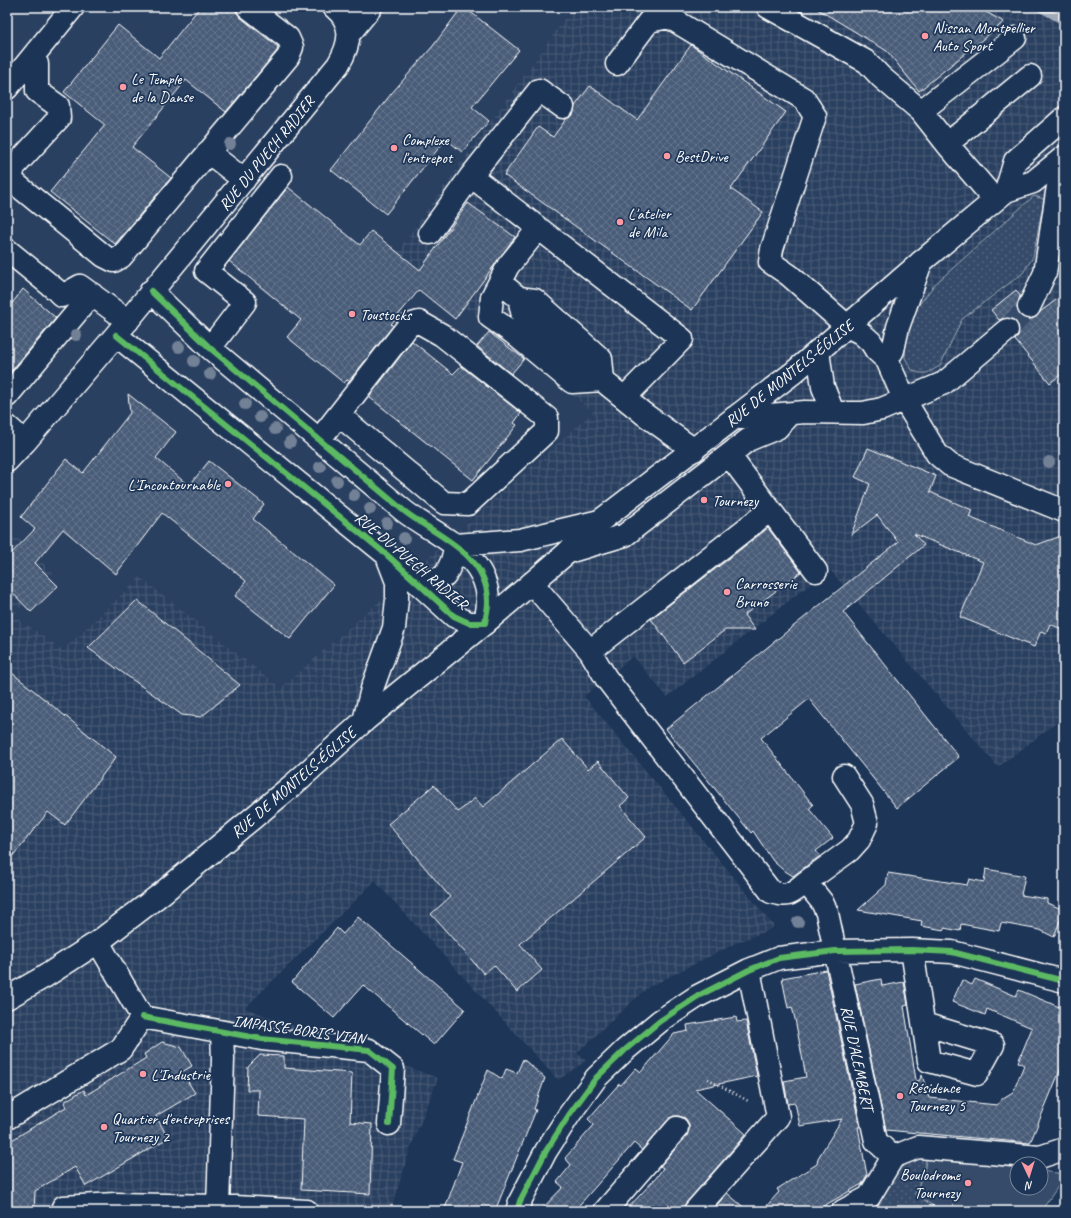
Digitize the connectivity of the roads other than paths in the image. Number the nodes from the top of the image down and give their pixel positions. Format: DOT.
graph roads {
  1 [pos="73,7"];
  2 [pos="248,7"];
  3 [pos="334,7"];
  4 [pos="371,7"];
  5 [pos="768,7"];
  6 [pos="349,34"];
  7 [pos="1015,38"];
  8 [pos="31,59"];
  9 [pos="617,64"];
  10 [pos="1030,76"];
  11 [pos="7,88"];
  12 [pos="563,107"];
  13 [pos="921,111"];
  14 [pos="1064,118"];
  15 [pos="947,144"];
  16 [pos="208,152"];
  17 [pos="1063,158"];
  18 [pos="281,176"];
  19 [pos="471,176"];
  20 [pos="244,180"];
  21 [pos="1001,195"];
  22 [pos="538,229"];
  23 [pos="430,233"];
  24 [pos="7,250"];
  25 [pos="921,262"];
  26 [pos="500,282"];
  27 [pos="151,291"];
  28 [pos="92,294"];
  29 [pos="1030,307"];
  30 [pos="847,326"];
  31 [pos="122,328"];
  32 [pos="1007,330"];
  33 [pos="210,348"];
  34 [pos="818,351"];
  35 [pos="887,360"];
  36 [pos="603,380"];
  37 [pos="7,396"];
  38 [pos="625,397"];
  39 [pos="905,401"];
  40 [pos="833,412"];
  41 [pos="339,414"];
  42 [pos="789,414"];
  43 [pos="734,418"];
  44 [pos="7,426"];
  45 [pos="319,440"];
  46 [pos="25,442"];
  47 [pos="694,450"];
  48 [pos="729,455"];
  49 [pos="7,461"];
  50 [pos="433,493"];
  51 [pos="770,510"];
  52 [pos="1064,511"];
  53 [pos="414,518"];
  54 [pos="600,521"];
  55 [pos="456,545"];
  56 [pos="568,552"];
  57 [pos="387,555"];
  58 [pos="816,571"];
  59 [pos="416,581"];
  60 [pos="532,583"];
  61 [pos="485,623"];
  62 [pos="590,652"];
  63 [pos="364,721"];
  64 [pos="844,776"];
  65 [pos="806,882"];
  66 [pos="98,942"];
  67 [pos="912,950"];
  68 [pos="835,951"];
  69 [pos="749,970"];
  70 [pos="1064,980"];
  71 [pos="7,998"];
  72 [pos="142,1017"];
  73 [pos="924,1024"];
  74 [pos="222,1032"];
  75 [pos="7,1118"];
  76 [pos="389,1124"];
  77 [pos="678,1128"];
  78 [pos="1064,1149"];
  79 [pos="893,1157"];
  80 [pos="218,1206"];
  81 [pos="63,1207"];
  82 [pos="115,1208"];
  83 [pos="307,1211"];
  84 [pos="517,1211"];
  85 [pos="606,1211"];
  86 [pos="695,1211"];
  87 [pos="843,1211"];
  1 -- 8 [label="street"];
  2 -- 16 [label="street"];
  3 -- 6 [label="street"];
  4 -- 6 [label="street"];
  5 -- 13 [label="street"];
  6 -- 20 [label="street, RUE DU PUECH RADIER"];
  7 -- 13 [label="street"];
  8 -- 11 [label="street"];
  8 -- 16 [label="street"];
  9 -- 30 [label="street"];
  10 -- 15 [label="street"];
  12 -- 19 [label="street"];
  13 -- 15 [label="street"];
  14 -- 21 [label="street"];
  15 -- 21 [label="street"];
  16 -- 20 [label="street"];
  17 -- 21 [label="street, RUE DE MONTELS-ÉGLISE"];
  17 -- 29 [label="street"];
  18 -- 33 [label="street"];
  19 -- 22 [label="street"];
  19 -- 23 [label="street"];
  20 -- 27 [label="street, RUE DU PUECH RADIER"];
  21 -- 25 [label="street, RUE DE MONTELS-ÉGLISE"];
  22 -- 26 [label="street"];
  22 -- 38 [label="street"];
  24 -- 28 [label="street"];
  25 -- 30 [label="street, RUE DE MONTELS-ÉGLISE"];
  25 -- 35 [label="street"];
  26 -- 36 [label="street"];
  26 -- 36 [label="street"];
  27 -- 31 [label="street, RUE DU PUECH RADIER"];
  27 -- 33 [label="street, RUE DU PUECH RADIER"];
  28 -- 31 [label="street"];
  28 -- 37 [label="street"];
  30 -- 34 [label="street, RUE DE MONTELS-ÉGLISE"];
  30 -- 35 [label="street"];
  31 -- 46 [label="street, RUE DU PUECH RADIER"];
  31 -- 57 [label="street, RUE DU PUECH RADIER"];
  32 -- 39 [label="street"];
  33 -- 45 [label="street, RUE DU PUECH RADIER"];
  34 -- 40 [label="street"];
  34 -- 43 [label="street, RUE DE MONTELS-ÉGLISE"];
  35 -- 39 [label="street"];
  36 -- 38 [label="street"];
  38 -- 47 [label="street"];
  39 -- 40 [label="street"];
  39 -- 52 [label="street"];
  40 -- 42 [label="street"];
  41 -- 45 [label="street"];
  41 -- 50 [label="street"];
  41 -- 50 [label="street"];
  42 -- 43 [label="street"];
  42 -- 48 [label="street, RUE DE MONTELS-ÉGLISE"];
  43 -- 47 [label="street, RUE DE MONTELS-ÉGLISE"];
  44 -- 46 [label="street"];
  45 -- 53 [label="street, RUE DU PUECH RADIER"];
  46 -- 49 [label="street, RUE DU PUECH RADIER"];
  47 -- 54 [label="street, RUE DE MONTELS-ÉGLISE"];
  48 -- 51 [label="street"];
  48 -- 56 [label="street, RUE DE MONTELS-ÉGLISE"];
  50 -- 53 [label="street"];
  51 -- 58 [label="street"];
  51 -- 62 [label="street"];
  53 -- 55 [label="street, RUE DU PUECH RADIER"];
  54 -- 55 [label="street"];
  54 -- 56 [label="street, RUE DE MONTELS-ÉGLISE"];
  55 -- 59 [label="street"];
  55 -- 61 [label="street, RUE DU PUECH RADIER"];
  56 -- 60 [label="street, RUE DE MONTELS-ÉGLISE"];
  57 -- 59 [label="street, RUE DU PUECH RADIER"];
  57 -- 63 [label="street, RUE DU PUECH RADIER"];
  59 -- 61 [label="street, RUE DU PUECH RADIER"];
  60 -- 61 [label="street, RUE DE MONTELS-ÉGLISE"];
  60 -- 62 [label="street"];
  61 -- 63 [label="street, RUE DE MONTELS-ÉGLISE"];
  62 -- 65 [label="street"];
  63 -- 66 [label="street, RUE DE MONTELS-ÉGLISE"];
  64 -- 65 [label="street"];
  65 -- 68 [label="street, RUE D'ALEMBERT"];
  66 -- 71 [label="street, RUE DE MONTELS-ÉGLISE"];
  66 -- 72 [label="street"];
  67 -- 68 [label="street"];
  67 -- 70 [label="street"];
  67 -- 73 [label="street"];
  68 -- 69 [label="street"];
  68 -- 79 [label="street, RUE D'ALEMBERT"];
  69 -- 84 [label="street"];
  69 -- 86 [label="street"];
  72 -- 74 [label="street, IMPASSE BORIS VIAN"];
  72 -- 75 [label="street"];
  74 -- 76 [label="street, IMPASSE BORIS VIAN"];
  74 -- 80 [label="street"];
  77 -- 85 [label="street"];
  78 -- 79 [label="street"];
  79 -- 87 [label="street"];
  80 -- 82 [label="street"];
  80 -- 83 [label="street"];
  81 -- 82 [label="street"];
}
